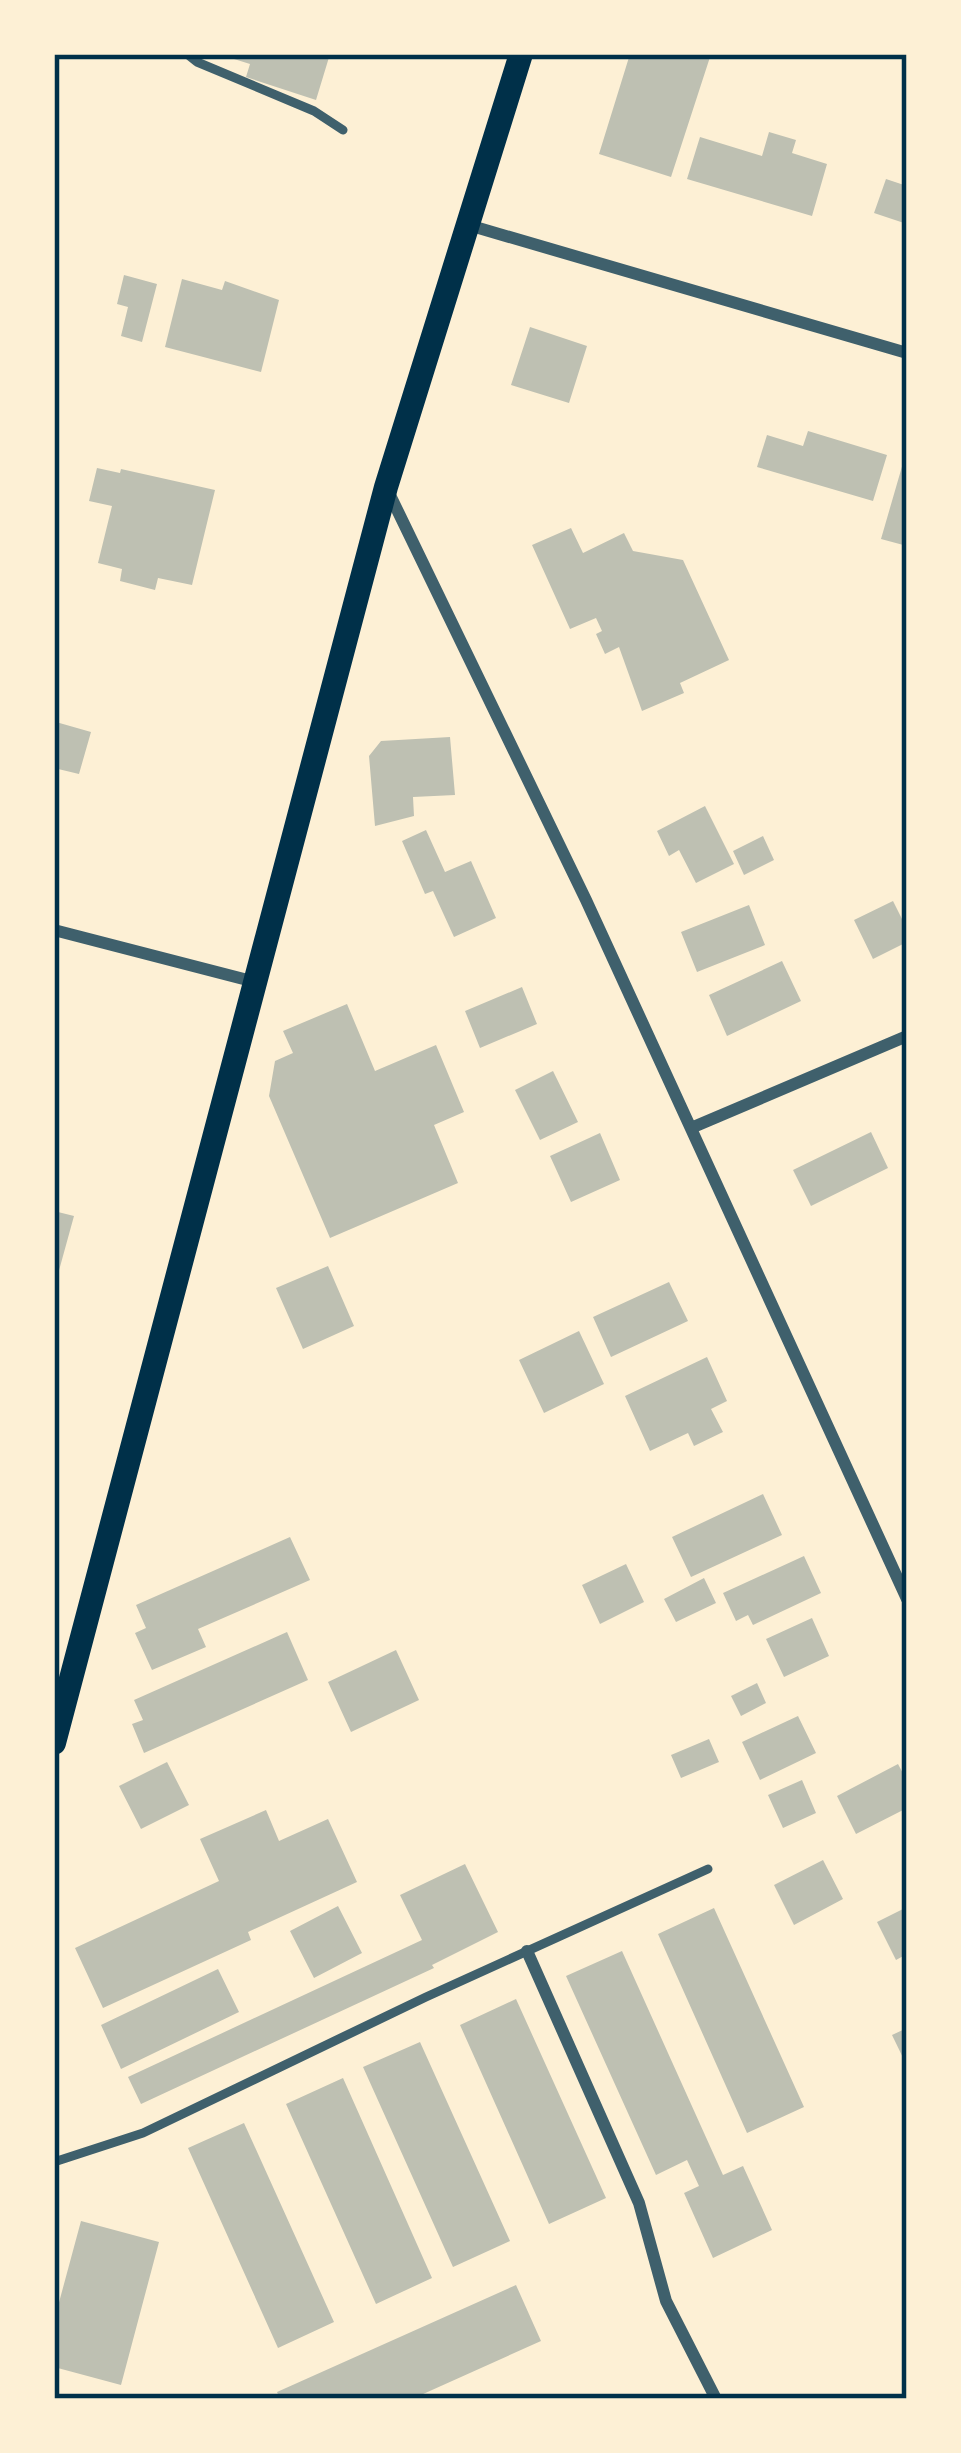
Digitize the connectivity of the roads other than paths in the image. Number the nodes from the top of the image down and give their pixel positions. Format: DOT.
graph roads {
  1 [pos="188,54"];
  2 [pos="521,54"];
  3 [pos="343,130"];
  4 [pos="465,224"];
  5 [pos="907,352"];
  6 [pos="386,487"];
  7 [pos="54,930"];
  8 [pos="255,982"];
  9 [pos="907,1036"];
  10 [pos="691,1128"];
  11 [pos="907,1599"];
  12 [pos="54,1743"];
  13 [pos="708,1870"];
  14 [pos="527,1951"];
  15 [pos="54,2162"];
  16 [pos="716,2399"];
  1 -- 3 [label="lane"];
  2 -- 4 [label="main road"];
  4 -- 5 [label="street"];
  4 -- 6 [label="main road"];
  6 -- 8 [label="main road"];
  6 -- 10 [label="street"];
  7 -- 8 [label="street"];
  8 -- 12 [label="main road"];
  9 -- 10 [label="street"];
  10 -- 11 [label="street"];
  13 -- 14 [label="lane"];
  14 -- 15 [label="lane"];
  14 -- 16 [label="street"];
}
